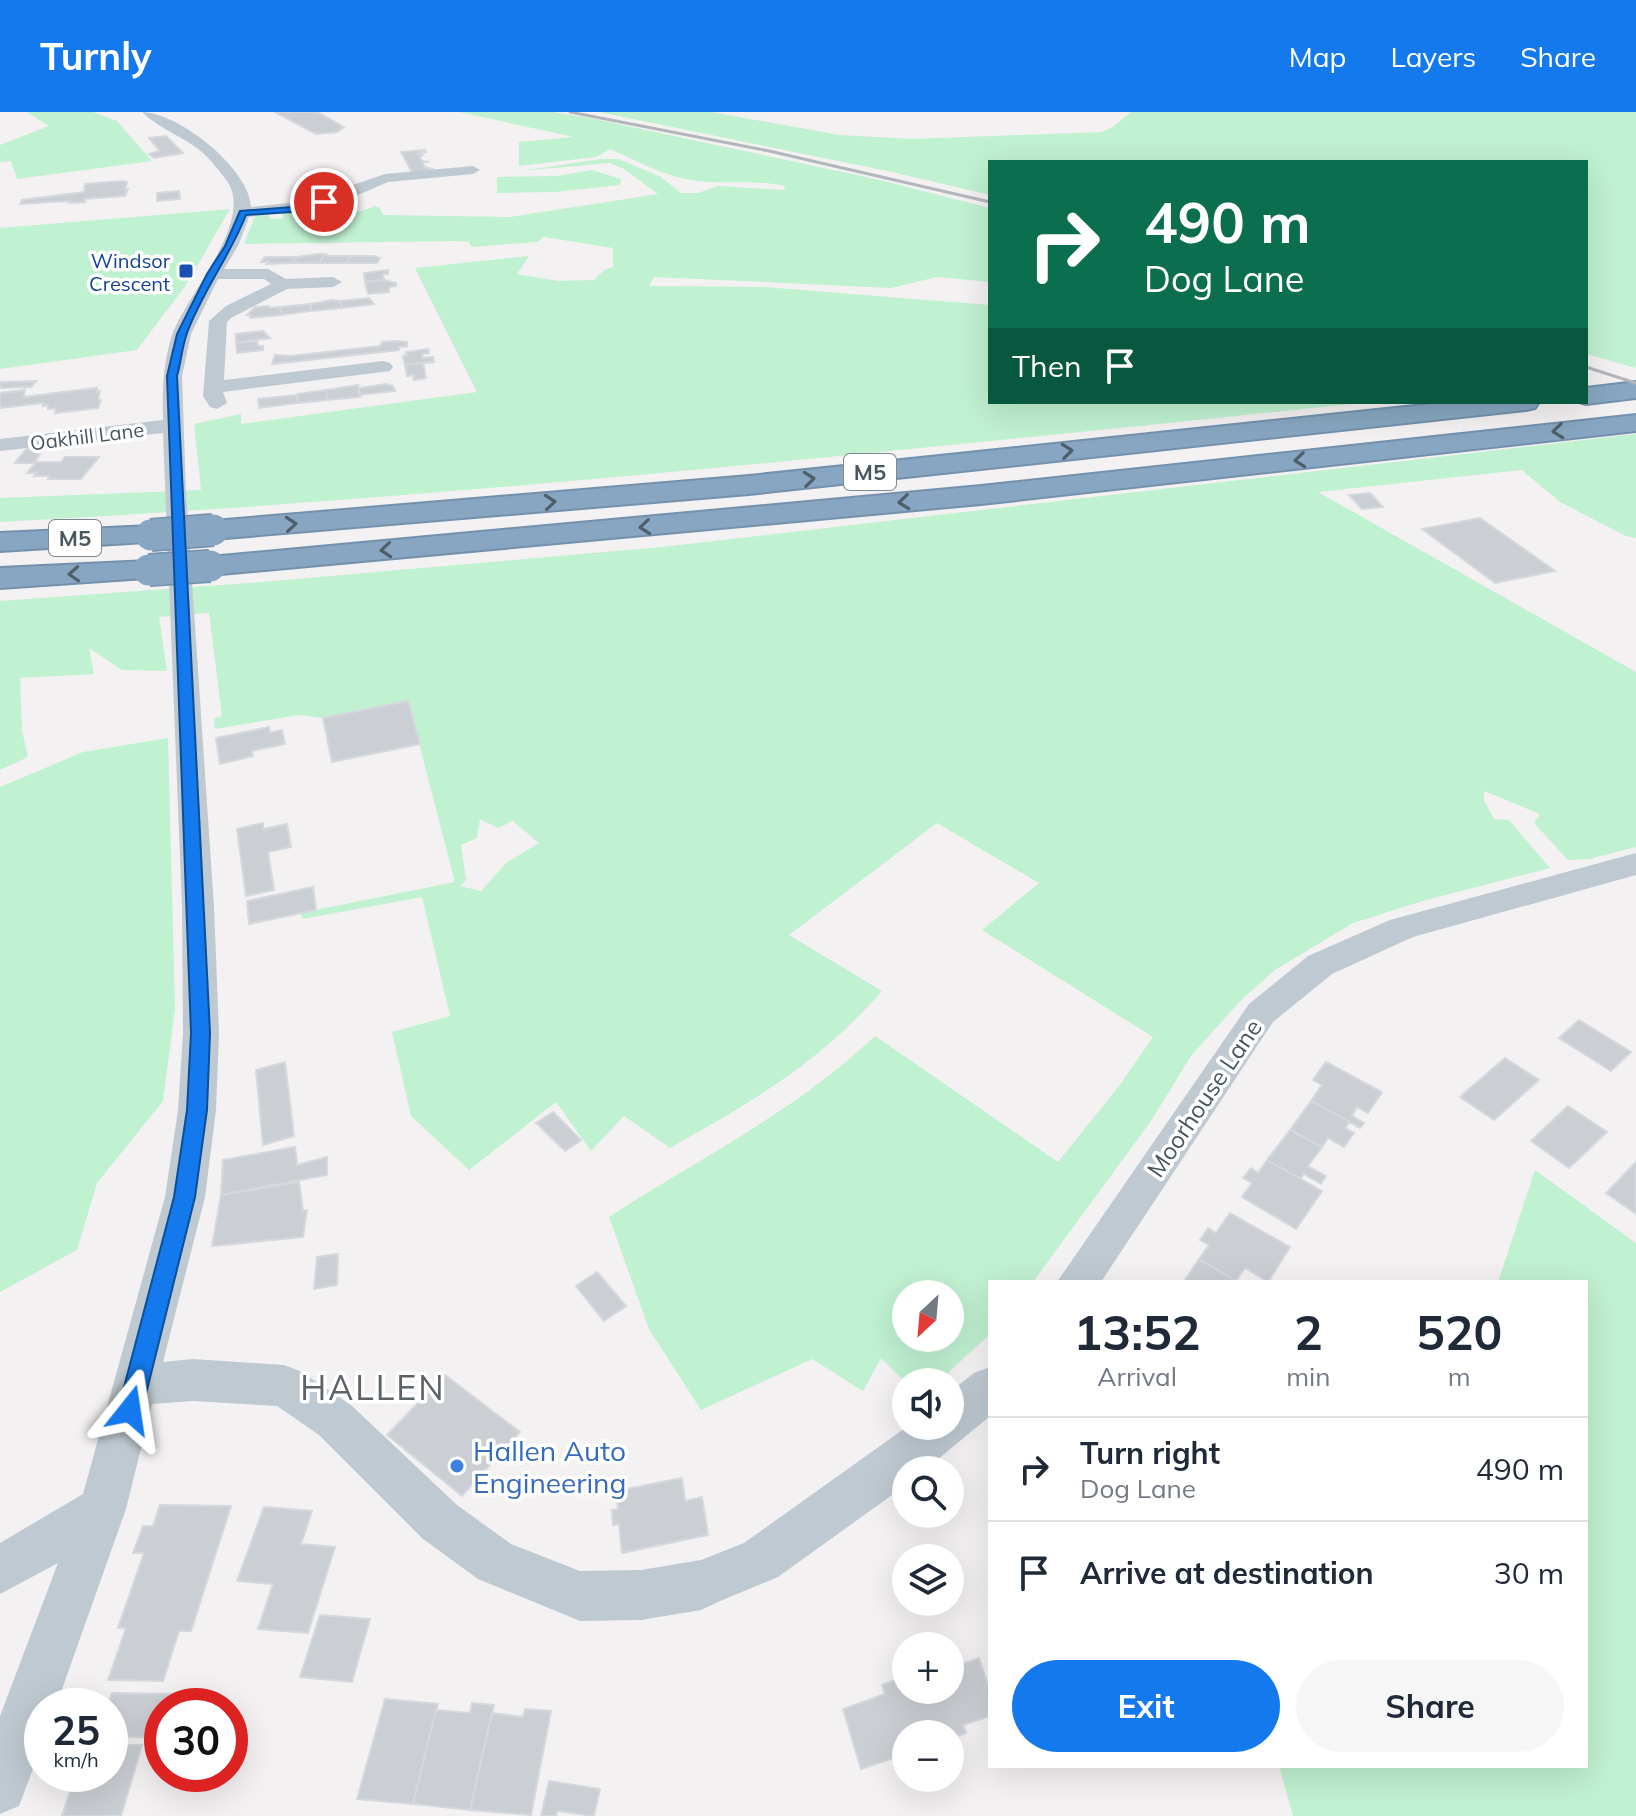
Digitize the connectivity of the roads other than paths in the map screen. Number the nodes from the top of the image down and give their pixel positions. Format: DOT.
graph roads {
  1 [pos="149,112"];
  2 [pos="473,170"];
  3 [pos="243,213"];
  4 [pos="212,274"];
  5 [pos="340,281"];
  6 [pos="282,284"];
  7 [pos="383,367"];
  8 [pos="1636,390"];
  9 [pos="1588,396"];
  10 [pos="1507,404"];
  11 [pos="1636,423"];
  12 [pos="174,425"];
  13 [pos="0,445"];
  14 [pos="0,542"];
  15 [pos="0,578"];
  16 [pos="1636,864"];
  17 [pos="1079,1280"];
  18 [pos="137,1385"];
  19 [pos="988,1390"];
  20 [pos="964,1409"];
  21 [pos="926,1440"];
  22 [pos="102,1509"];
  23 [pos="0,1570"];
  24 [pos="0,1787"];
  1 -- 3 [label="street"];
  2 -- 3 [label="street"];
  3 -- 4 [label="street"];
  4 -- 6 [label="street"];
  4 -- 12 [label="street"];
  5 -- 6 [label="street"];
  6 -- 7 [label="street"];
  8 -- 9 [label="highway"];
  14 -- 10 [label="highway, M5, one-way, bridge"];
  11 -- 15 [label="highway, M5, one-way, bridge"];
  12 -- 13 [label="street, Oakhill Lane"];
  12 -- 18 [label="street"];
  16 -- 17 [label="street, Moorhouse Lane"];
  18 -- 21 [label="street"];
  18 -- 22 [label="street"];
  19 -- 20 [label="street"];
  22 -- 23 [label="street"];
  22 -- 24 [label="street"];
}
